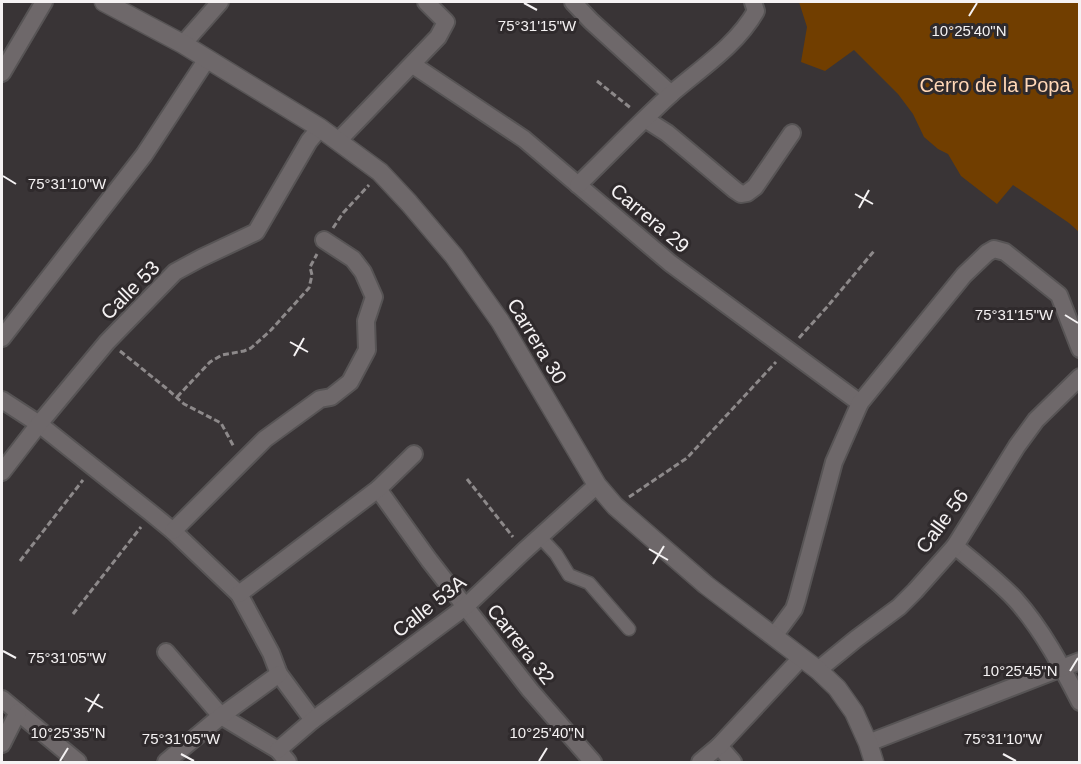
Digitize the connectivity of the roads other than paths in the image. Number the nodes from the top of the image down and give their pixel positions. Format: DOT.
graph roads {
  1 [pos="44,2"];
  2 [pos="104,2"];
  3 [pos="220,2"];
  4 [pos="426,2"];
  5 [pos="573,2"];
  6 [pos="753,2"];
  7 [pos="183,44"];
  8 [pos="207,58"];
  9 [pos="412,64"];
  10 [pos="2,73"];
  11 [pos="671,94"];
  12 [pos="645,119"];
  13 [pos="320,128"];
  14 [pos="792,133"];
  15 [pos="338,141"];
  16 [pos="578,185"];
  17 [pos="324,240"];
  18 [pos="2,338"];
  19 [pos="1080,350"];
  20 [pos="1080,377"];
  21 [pos="2,400"];
  22 [pos="860,403"];
  23 [pos="39,424"];
  24 [pos="414,454"];
  25 [pos="2,472"];
  26 [pos="597,485"];
  27 [pos="378,489"];
  28 [pos="173,531"];
  29 [pos="540,537"];
  30 [pos="955,546"];
  31 [pos="240,594"];
  32 [pos="465,607"];
  33 [pos="629,629"];
  34 [pos="774,636"];
  35 [pos="166,652"];
  36 [pos="801,658"];
  37 [pos="1080,661"];
  38 [pos="1062,668"];
  39 [pos="818,670"];
  40 [pos="279,674"];
  41 [pos="2,699"];
  42 [pos="1080,702"];
  43 [pos="18,712"];
  44 [pos="221,716"];
  45 [pos="313,720"];
  46 [pos="868,743"];
  47 [pos="2,744"];
  48 [pos="719,746"];
  49 [pos="283,756"];
  50 [pos="78,762"];
  51 [pos="166,762"];
  52 [pos="593,762"];
  53 [pos="700,762"];
  54 [pos="733,762"];
  55 [pos="874,762"];
  1 -- 10 [label="street"];
  2 -- 7 [label="street, Carrera 30"];
  3 -- 7 [label="street"];
  4 -- 9 [label="street"];
  5 -- 11 [label="street"];
  6 -- 11 [label="street"];
  7 -- 8 [label="street, Carrera 30"];
  8 -- 13 [label="street, Carrera 30"];
  8 -- 18 [label="street"];
  9 -- 15 [label="street"];
  9 -- 16 [label="street, Carrera 29"];
  11 -- 12 [label="street"];
  12 -- 14 [label="street"];
  12 -- 16 [label="street"];
  13 -- 15 [label="street, Carrera 30"];
  13 -- 23 [label="street, Calle 53"];
  15 -- 26 [label="street, Carrera 30"];
  16 -- 22 [label="street, Carrera 29"];
  17 -- 28 [label="street"];
  19 -- 22 [label="street"];
  20 -- 30 [label="street, Calle 56"];
  21 -- 23 [label="street"];
  22 -- 34 [label="street"];
  23 -- 25 [label="street, Calle 53"];
  23 -- 28 [label="street"];
  24 -- 27 [label="street"];
  26 -- 29 [label="street, Calle 53A"];
  26 -- 34 [label="street, Carrera 30"];
  27 -- 31 [label="street"];
  27 -- 32 [label="street, Carrera 32"];
  28 -- 31 [label="street"];
  29 -- 32 [label="street, Calle 53A"];
  29 -- 33 [label="street"];
  30 -- 38 [label="street"];
  30 -- 39 [label="street, Calle 56"];
  31 -- 40 [label="street"];
  32 -- 45 [label="street, Calle 53A"];
  32 -- 52 [label="street, Carrera 32"];
  34 -- 36 [label="street, Carrera 30"];
  35 -- 44 [label="street"];
  36 -- 39 [label="street, Carrera 30"];
  36 -- 48 [label="street"];
  37 -- 38 [label="street"];
  38 -- 42 [label="street"];
  38 -- 46 [label="street"];
  39 -- 46 [label="street, Carrera 30"];
  40 -- 44 [label="street"];
  40 -- 45 [label="street"];
  41 -- 43 [label="street"];
  43 -- 47 [label="street"];
  43 -- 50 [label="street"];
  44 -- 49 [label="street"];
  44 -- 51 [label="street"];
  45 -- 49 [label="street, Calle 53A"];
  46 -- 55 [label="street, Carrera 30"];
  48 -- 53 [label="street"];
  48 -- 54 [label="street"];
}
